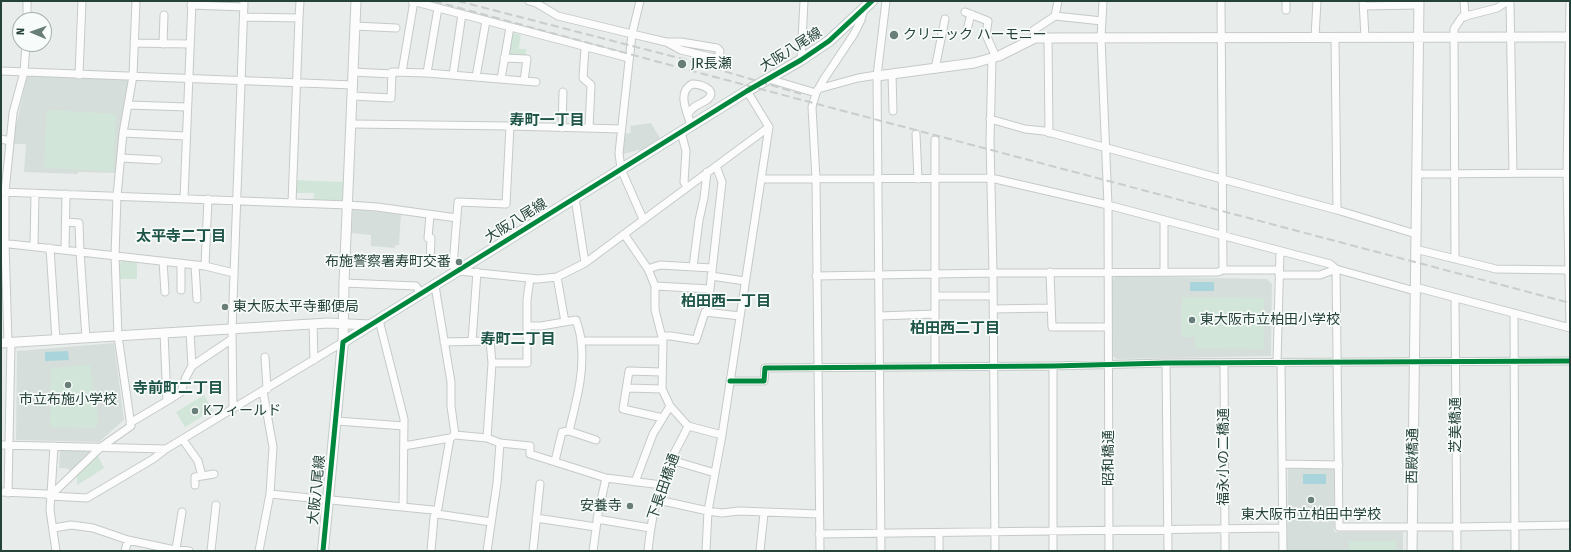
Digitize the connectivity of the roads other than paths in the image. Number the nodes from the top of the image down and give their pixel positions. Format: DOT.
graph roads {
  1 [pos="27,1"];
  2 [pos="82,1"];
  3 [pos="136,1"];
  4 [pos="300,1"];
  5 [pos="356,1"];
  6 [pos="413,1"];
  7 [pos="529,1"];
  8 [pos="640,1"];
  9 [pos="804,1"];
  10 [pos="872,1"];
  11 [pos="886,1"];
  12 [pos="1058,1"];
  13 [pos="1103,1"];
  14 [pos="1221,1"];
  15 [pos="1286,1"];
  16 [pos="1317,1"];
  17 [pos="1464,1"];
  18 [pos="1509,1"];
  19 [pos="1570,1"];
  20 [pos="191,3"];
  21 [pos="1390,3"];
  22 [pos="1403,3"];
  23 [pos="1419,3"];
  24 [pos="244,4"];
  25 [pos="1364,4"];
  26 [pos="438,8"];
  27 [pos="864,9"];
  28 [pos="1286,10"];
  29 [pos="27,12"];
  30 [pos="462,14"];
  31 [pos="164,15"];
  32 [pos="1055,16"];
  33 [pos="244,17"];
  34 [pos="1465,17"];
  35 [pos="298,18"];
  36 [pos="945,19"];
  37 [pos="486,21"];
  38 [pos="1102,21"];
  39 [pos="355,26"];
  40 [pos="510,27"];
  41 [pos="845,27"];
  42 [pos="396,28"];
  43 [pos="967,30"];
  44 [pos="632,34"];
  45 [pos="854,34"];
  46 [pos="1418,36"];
  47 [pos="1221,37"];
  48 [pos="1315,37"];
  49 [pos="1334,37"];
  50 [pos="1365,37"];
  51 [pos="1453,37"];
  52 [pos="1510,37"];
  53 [pos="1569,37"];
  54 [pos="1035,38"];
  55 [pos="1048,38"];
  56 [pos="1101,38"];
  57 [pos="666,42"];
  58 [pos="134,43"];
  59 [pos="163,44"];
  60 [pos="190,44"];
  61 [pos="585,47"];
  62 [pos="25,52"];
  63 [pos="504,58"];
  64 [pos="629,58"];
  65 [pos="994,58"];
  66 [pos="801,60"];
  67 [pos="935,69"];
  68 [pos="1,71"];
  69 [pos="24,72"];
  70 [pos="353,72"];
  71 [pos="402,72"];
  72 [pos="427,73"];
  73 [pos="392,74"];
  74 [pos="892,74"];
  75 [pos="79,75"];
  76 [pos="453,75"];
  77 [pos="133,76"];
  78 [pos="877,76"];
  79 [pos="476,77"];
  80 [pos="189,78"];
  81 [pos="501,79"];
  82 [pos="769,79"];
  83 [pos="242,81"];
  84 [pos="524,81"];
  85 [pos="536,82"];
  86 [pos="296,83"];
  87 [pos="353,85"];
  88 [pos="817,91"];
  89 [pos="562,92"];
  90 [pos="747,92"];
  91 [pos="352,96"];
  92 [pos="128,105"];
  93 [pos="187,106"];
  94 [pos="893,111"];
  95 [pos="688,114"];
  96 [pos="990,119"];
  97 [pos="352,124"];
  98 [pos="510,126"];
  99 [pos="691,126"];
  100 [pos="769,127"];
  101 [pos="562,128"];
  102 [pos="589,128"];
  103 [pos="621,130"];
  104 [pos="681,132"];
  105 [pos="123,133"];
  106 [pos="1049,133"];
  107 [pos="916,134"];
  108 [pos="186,136"];
  109 [pos="1,139"];
  110 [pos="935,140"];
  111 [pos="10,141"];
  112 [pos="1107,149"];
  113 [pos="121,158"];
  114 [pos="158,160"];
  115 [pos="716,166"];
  116 [pos="621,169"];
  117 [pos="707,172"];
  118 [pos="1513,173"];
  119 [pos="1569,173"];
  120 [pos="1417,174"];
  121 [pos="1454,174"];
  122 [pos="991,178"];
  123 [pos="761,179"];
  124 [pos="816,179"];
  125 [pos="877,179"];
  126 [pos="918,179"];
  127 [pos="936,179"];
  128 [pos="1222,179"];
  129 [pos="687,187"];
  130 [pos="3,192"];
  131 [pos="35,193"];
  132 [pos="66,194"];
  133 [pos="117,196"];
  134 [pos="184,198"];
  135 [pos="576,198"];
  136 [pos="208,199"];
  137 [pos="237,200"];
  138 [pos="292,203"];
  139 [pos="348,205"];
  140 [pos="1108,205"];
  141 [pos="1337,210"];
  142 [pos="430,215"];
  143 [pos="457,218"];
  144 [pos="643,219"];
  145 [pos="1164,220"];
  146 [pos="66,222"];
  147 [pos="624,234"];
  148 [pos="1416,234"];
  149 [pos="1222,235"];
  150 [pos="3,243"];
  151 [pos="34,246"];
  152 [pos="50,248"];
  153 [pos="1415,249"];
  154 [pos="65,250"];
  155 [pos="1280,251"];
  156 [pos="80,252"];
  157 [pos="115,256"];
  158 [pos="1455,259"];
  159 [pos="163,261"];
  160 [pos="430,262"];
  161 [pos="180,263"];
  162 [pos="585,263"];
  163 [pos="195,265"];
  164 [pos="205,266"];
  165 [pos="693,267"];
  166 [pos="712,268"];
  167 [pos="648,269"];
  168 [pos="1336,269"];
  169 [pos="1223,270"];
  170 [pos="1569,270"];
  171 [pos="459,271"];
  172 [pos="477,272"];
  173 [pos="1050,272"];
  174 [pos="1108,272"];
  175 [pos="1164,272"];
  176 [pos="234,273"];
  177 [pos="993,273"];
  178 [pos="1279,273"];
  179 [pos="936,274"];
  180 [pos="878,275"];
  181 [pos="711,276"];
  182 [pos="816,276"];
  183 [pos="557,277"];
  184 [pos="530,278"];
  185 [pos="745,282"];
  186 [pos="344,283"];
  187 [pos="435,286"];
  188 [pos="655,286"];
  189 [pos="710,289"];
  190 [pos="1415,289"];
  191 [pos="181,290"];
  192 [pos="165,292"];
  193 [pos="422,294"];
  194 [pos="936,296"];
  195 [pos="993,296"];
  196 [pos="1455,298"];
  197 [pos="197,299"];
  198 [pos="1051,308"];
  199 [pos="993,309"];
  200 [pos="707,312"];
  201 [pos="1514,313"];
  202 [pos="935,314"];
  203 [pos="740,316"];
  204 [pos="879,316"];
  205 [pos="379,320"];
  206 [pos="565,322"];
  207 [pos="313,324"];
  208 [pos="343,324"];
  209 [pos="370,325"];
  210 [pos="528,326"];
  211 [pos="1108,327"];
  212 [pos="1570,328"];
  213 [pos="232,329"];
  214 [pos="190,332"];
  215 [pos="164,334"];
  216 [pos="118,336"];
  217 [pos="86,338"];
  218 [pos="232,339"];
  219 [pos="663,339"];
  220 [pos="56,340"];
  221 [pos="472,341"];
  222 [pos="582,341"];
  223 [pos="344,342"];
  224 [pos="444,342"];
  225 [pos="7,343"];
  226 [pos="265,357"];
  227 [pos="314,360"];
  228 [pos="1456,361"];
  229 [pos="1515,361"];
  230 [pos="1570,361"];
  231 [pos="1338,362"];
  232 [pos="1414,362"];
  233 [pos="492,363"];
  234 [pos="1166,363"];
  235 [pos="1224,363"];
  236 [pos="1279,363"];
  237 [pos="1109,365"];
  238 [pos="192,366"];
  239 [pos="993,366"];
  240 [pos="1053,366"];
  241 [pos="879,367"];
  242 [pos="935,367"];
  243 [pos="817,368"];
  244 [pos="662,372"];
  245 [pos="730,381"];
  246 [pos="628,388"];
  247 [pos="662,389"];
  248 [pos="265,390"];
  249 [pos="167,401"];
  250 [pos="670,406"];
  251 [pos="233,409"];
  252 [pos="662,418"];
  253 [pos="336,421"];
  254 [pos="130,423"];
  255 [pos="404,426"];
  256 [pos="688,426"];
  257 [pos="569,431"];
  258 [pos="722,435"];
  259 [pos="452,436"];
  260 [pos="487,438"];
  261 [pos="183,440"];
  262 [pos="596,440"];
  263 [pos="500,443"];
  264 [pos="1,445"];
  265 [pos="10,445"];
  266 [pos="54,446"];
  267 [pos="404,446"];
  268 [pos="101,447"];
  269 [pos="166,449"];
  270 [pos="671,460"];
  271 [pos="555,461"];
  272 [pos="1282,464"];
  273 [pos="1339,464"];
  274 [pos="715,473"];
  275 [pos="214,474"];
  276 [pos="202,476"];
  277 [pos="606,478"];
  278 [pos="635,482"];
  279 [pos="540,484"];
  280 [pos="662,485"];
  281 [pos="195,486"];
  282 [pos="4,492"];
  283 [pos="270,494"];
  284 [pos="50,496"];
  285 [pos="328,500"];
  286 [pos="658,500"];
  287 [pos="216,505"];
  288 [pos="403,507"];
  289 [pos="708,511"];
  290 [pos="182,512"];
  291 [pos="436,512"];
  292 [pos="764,513"];
  293 [pos="819,514"];
  294 [pos="536,518"];
  295 [pos="597,519"];
  296 [pos="491,522"];
  297 [pos="1570,525"];
  298 [pos="1515,526"];
  299 [pos="596,527"];
  300 [pos="1457,527"];
  301 [pos="54,528"];
  302 [pos="650,528"];
  303 [pos="1225,528"];
  304 [pos="1283,528"];
  305 [pos="1412,528"];
  306 [pos="1168,529"];
  307 [pos="1109,530"];
  308 [pos="1053,531"];
  309 [pos="939,532"];
  310 [pos="994,532"];
  311 [pos="819,534"];
  312 [pos="881,534"];
  313 [pos="128,540"];
  314 [pos="148,548"];
  315 [pos="176,549"];
  316 [pos="56,551"];
  317 [pos="125,551"];
  318 [pos="189,551"];
  319 [pos="211,551"];
  320 [pos="260,551"];
  321 [pos="323,551"];
  322 [pos="431,551"];
  323 [pos="487,551"];
  324 [pos="533,551"];
  325 [pos="593,551"];
  326 [pos="648,551"];
  327 [pos="706,551"];
  328 [pos="760,551"];
  329 [pos="820,551"];
  330 [pos="881,551"];
  331 [pos="939,551"];
  332 [pos="994,551"];
  333 [pos="1054,551"];
  334 [pos="1109,551"];
  335 [pos="1168,551"];
  336 [pos="1225,551"];
  337 [pos="1283,551"];
  338 [pos="1412,551"];
  339 [pos="1457,551"];
  340 [pos="1515,551"];
  1 -- 29 [label="street"];
  2 -- 75 [label="street"];
  3 -- 58 [label="street"];
  4 -- 35 [label="street"];
  5 -- 39 [label="street"];
  6 -- 26 [label="street"];
  6 -- 71 [label="street"];
  7 -- 44 [label="street"];
  8 -- 44 [label="street"];
  9 -- 66 [label="street"];
  10 -- 27 [label="main road, 大阪八尾線"];
  11 -- 78 [label="street"];
  12 -- 32 [label="street"];
  13 -- 38 [label="street, 昭和橋通"];
  14 -- 47 [label="street"];
  15 -- 28 [label="street"];
  16 -- 48 [label="street"];
  17 -- 34 [label="street"];
  18 -- 34 [label="street"];
  18 -- 52 [label="street"];
  19 -- 53 [label="street"];
  20 -- 24 [label="street"];
  20 -- 60 [label="street"];
  21 -- 22 [label="street"];
  21 -- 25 [label="street"];
  22 -- 23 [label="street"];
  23 -- 46 [label="street, 西殿橋通"];
  24 -- 33 [label="street"];
  25 -- 50 [label="street"];
  26 -- 30 [label="street"];
  26 -- 72 [label="street"];
  27 -- 41 [label="main road, 大阪八尾線"];
  27 -- 45 [label="street"];
  30 -- 37 [label="street"];
  30 -- 76 [label="street"];
  31 -- 59 [label="street"];
  32 -- 38 [label="street"];
  32 -- 54 [label="street"];
  33 -- 35 [label="street"];
  33 -- 83 [label="street"];
  34 -- 51 [label="street"];
  35 -- 86 [label="street"];
  36 -- 67 [label="street"];
  37 -- 40 [label="street"];
  37 -- 79 [label="street"];
  38 -- 56 [label="street, 昭和橋通"];
  39 -- 42 [label="street"];
  39 -- 70 [label="street"];
  40 -- 61 [label="street"];
  40 -- 63 [label="street"];
  41 -- 45 [label="street"];
  41 -- 66 [label="main road, 大阪八尾線"];
  43 -- 65 [label="street"];
  44 -- 57 [label="street"];
  44 -- 64 [label="street"];
  45 -- 88 [label="street"];
  46 -- 50 [label="street"];
  46 -- 51 [label="street"];
  46 -- 120 [label="street, 西殿橋通"];
  47 -- 48 [label="street"];
  47 -- 56 [label="street"];
  47 -- 128 [label="street"];
  48 -- 49 [label="street"];
  49 -- 50 [label="street"];
  49 -- 141 [label="street"];
  51 -- 52 [label="street"];
  51 -- 121 [label="street"];
  52 -- 53 [label="street"];
  52 -- 118 [label="street"];
  53 -- 119 [label="street"];
  54 -- 55 [label="street"];
  54 -- 65 [label="street"];
  55 -- 56 [label="street"];
  55 -- 106 [label="street"];
  56 -- 112 [label="street, 昭和橋通"];
  57 -- 57 [label="street"];
  58 -- 59 [label="street"];
  58 -- 77 [label="street"];
  59 -- 60 [label="street"];
  60 -- 80 [label="street"];
  61 -- 64 [label="street"];
  61 -- 102 [label="street"];
  62 -- 69 [label="street"];
  63 -- 81 [label="street"];
  63 -- 84 [label="street"];
  64 -- 103 [label="street"];
  65 -- 67 [label="street"];
  65 -- 96 [label="street"];
  66 -- 82 [label="main road, 大阪八尾線"];
  67 -- 74 [label="street"];
  68 -- 69 [label="street"];
  69 -- 75 [label="street"];
  69 -- 111 [label="street"];
  70 -- 73 [label="street"];
  70 -- 87 [label="street"];
  71 -- 72 [label="street"];
  71 -- 73 [label="street"];
  72 -- 76 [label="street"];
  73 -- 91 [label="street"];
  74 -- 78 [label="street"];
  74 -- 94 [label="street"];
  75 -- 77 [label="street"];
  76 -- 79 [label="street"];
  77 -- 80 [label="street"];
  77 -- 92 [label="street"];
  78 -- 88 [label="street"];
  78 -- 125 [label="street"];
  79 -- 81 [label="street"];
  80 -- 83 [label="street"];
  80 -- 93 [label="street"];
  81 -- 84 [label="street"];
  82 -- 88 [label="street"];
  82 -- 90 [label="main road, 大阪八尾線"];
  83 -- 86 [label="street"];
  83 -- 137 [label="street"];
  84 -- 85 [label="street"];
  86 -- 87 [label="street"];
  86 -- 138 [label="street"];
  87 -- 91 [label="street"];
  88 -- 124 [label="street"];
  89 -- 101 [label="street"];
  90 -- 99 [label="main road, 大阪八尾線"];
  90 -- 100 [label="street"];
  91 -- 97 [label="street"];
  92 -- 93 [label="street"];
  92 -- 105 [label="street"];
  93 -- 108 [label="street"];
  95 -- 95 [label="street"];
  95 -- 99 [label="street"];
  96 -- 106 [label="street"];
  96 -- 122 [label="street"];
  97 -- 98 [label="street"];
  97 -- 139 [label="street"];
  98 -- 101 [label="street"];
  98 -- 143 [label="street"];
  99 -- 104 [label="main road, 大阪八尾線"];
  100 -- 115 [label="street"];
  100 -- 123 [label="street"];
  101 -- 102 [label="street"];
  102 -- 103 [label="street"];
  103 -- 116 [label="street"];
  104 -- 116 [label="main road, 大阪八尾線"];
  104 -- 129 [label="street"];
  105 -- 108 [label="street"];
  105 -- 113 [label="street"];
  106 -- 112 [label="street"];
  107 -- 126 [label="street"];
  108 -- 134 [label="street"];
  109 -- 111 [label="street"];
  110 -- 127 [label="street"];
  111 -- 130 [label="street"];
  112 -- 128 [label="street"];
  112 -- 140 [label="street, 昭和橋通"];
  113 -- 114 [label="street"];
  113 -- 133 [label="street"];
  115 -- 117 [label="street"];
  115 -- 166 [label="street"];
  116 -- 135 [label="main road, 大阪八尾線"];
  116 -- 144 [label="street"];
  117 -- 129 [label="street"];
  117 -- 165 [label="street"];
  118 -- 119 [label="street"];
  118 -- 121 [label="street"];
  119 -- 170 [label="street"];
  120 -- 121 [label="street"];
  120 -- 148 [label="street, 西殿橋通"];
  121 -- 158 [label="street"];
  122 -- 127 [label="street"];
  122 -- 140 [label="street"];
  122 -- 177 [label="street"];
  123 -- 124 [label="street"];
  123 -- 185 [label="street"];
  124 -- 125 [label="street"];
  124 -- 182 [label="street"];
  125 -- 126 [label="street"];
  125 -- 180 [label="street"];
  126 -- 127 [label="street"];
  127 -- 179 [label="street"];
  128 -- 141 [label="street"];
  128 -- 149 [label="street"];
  129 -- 144 [label="street"];
  130 -- 131 [label="street"];
  130 -- 150 [label="street"];
  131 -- 132 [label="street"];
  131 -- 151 [label="street"];
  132 -- 133 [label="street"];
  132 -- 146 [label="street"];
  133 -- 134 [label="street"];
  133 -- 157 [label="street"];
  134 -- 136 [label="street"];
  135 -- 162 [label="street"];
  135 -- 171 [label="main road, 大阪八尾線"];
  136 -- 137 [label="street"];
  136 -- 164 [label="street"];
  137 -- 138 [label="street"];
  137 -- 176 [label="street"];
  138 -- 139 [label="street"];
  139 -- 142 [label="street"];
  139 -- 186 [label="street"];
  140 -- 145 [label="street"];
  140 -- 174 [label="street, 昭和橋通"];
  141 -- 148 [label="street"];
  142 -- 143 [label="street"];
  142 -- 160 [label="street"];
  143 -- 171 [label="street"];
  144 -- 147 [label="street"];
  145 -- 149 [label="street"];
  145 -- 175 [label="street"];
  146 -- 154 [label="street"];
  146 -- 156 [label="street"];
  147 -- 162 [label="street"];
  147 -- 167 [label="street"];
  148 -- 153 [label="street, 西殿橋通"];
  149 -- 155 [label="street"];
  149 -- 169 [label="street"];
  150 -- 151 [label="street"];
  150 -- 225 [label="street"];
  151 -- 152 [label="street"];
  152 -- 154 [label="street"];
  152 -- 220 [label="street"];
  153 -- 158 [label="street"];
  153 -- 190 [label="street, 西殿橋通"];
  154 -- 156 [label="street"];
  155 -- 168 [label="street"];
  155 -- 178 [label="street"];
  156 -- 157 [label="street"];
  156 -- 217 [label="street"];
  157 -- 159 [label="street"];
  157 -- 216 [label="street"];
  158 -- 170 [label="street"];
  159 -- 161 [label="street"];
  159 -- 192 [label="street"];
  161 -- 163 [label="street"];
  161 -- 191 [label="street"];
  162 -- 183 [label="street"];
  163 -- 164 [label="street"];
  163 -- 197 [label="street"];
  164 -- 176 [label="street"];
  165 -- 166 [label="street"];
  165 -- 167 [label="street"];
  166 -- 181 [label="street"];
  167 -- 188 [label="street"];
  168 -- 178 [label="street"];
  168 -- 190 [label="street"];
  168 -- 231 [label="street"];
  169 -- 175 [label="street"];
  169 -- 178 [label="street"];
  170 -- 212 [label="street"];
  171 -- 172 [label="street"];
  171 -- 187 [label="main road, 大阪八尾線"];
  172 -- 184 [label="street"];
  172 -- 221 [label="street"];
  173 -- 174 [label="street"];
  173 -- 177 [label="street"];
  173 -- 198 [label="street"];
  174 -- 175 [label="street"];
  174 -- 211 [label="street, 昭和橋通"];
  176 -- 213 [label="street"];
  177 -- 179 [label="street"];
  177 -- 195 [label="street"];
  178 -- 236 [label="street"];
  179 -- 180 [label="street"];
  179 -- 194 [label="street"];
  180 -- 182 [label="street"];
  180 -- 204 [label="street"];
  181 -- 185 [label="street"];
  181 -- 189 [label="street"];
  182 -- 243 [label="street"];
  183 -- 184 [label="street"];
  183 -- 206 [label="street"];
  184 -- 210 [label="street"];
  185 -- 203 [label="street"];
  186 -- 193 [label="street"];
  186 -- 208 [label="street"];
  187 -- 193 [label="main road, 大阪八尾線"];
  187 -- 224 [label="street"];
  188 -- 189 [label="street"];
  188 -- 219 [label="street"];
  189 -- 200 [label="street"];
  190 -- 196 [label="street"];
  190 -- 232 [label="street, 西殿橋通"];
  193 -- 205 [label="main road, 大阪八尾線"];
  194 -- 195 [label="street"];
  194 -- 202 [label="street"];
  195 -- 199 [label="street"];
  196 -- 201 [label="street"];
  196 -- 228 [label="street, 芝美橋通"];
  198 -- 199 [label="street"];
  198 -- 211 [label="street"];
  199 -- 239 [label="street"];
  200 -- 203 [label="street"];
  200 -- 219 [label="street"];
  201 -- 212 [label="street"];
  201 -- 229 [label="street"];
  202 -- 204 [label="street"];
  202 -- 242 [label="street"];
  203 -- 245 [label="street"];
  204 -- 241 [label="street"];
  205 -- 209 [label="main road, 大阪八尾線"];
  205 -- 255 [label="street"];
  206 -- 210 [label="street"];
  206 -- 222 [label="street"];
  207 -- 208 [label="street"];
  207 -- 213 [label="street"];
  207 -- 227 [label="street"];
  208 -- 209 [label="street"];
  208 -- 223 [label="street"];
  209 -- 223 [label="main road, 大阪八尾線"];
  210 -- 233 [label="street"];
  211 -- 237 [label="street, 昭和橋通"];
  213 -- 214 [label="street"];
  213 -- 218 [label="street"];
  214 -- 215 [label="street"];
  214 -- 238 [label="street"];
  215 -- 216 [label="street"];
  215 -- 249 [label="street"];
  216 -- 217 [label="street"];
  216 -- 254 [label="street"];
  217 -- 220 [label="street"];
  218 -- 238 [label="street"];
  218 -- 251 [label="street"];
  219 -- 222 [label="street"];
  219 -- 244 [label="street"];
  220 -- 225 [label="street"];
  221 -- 224 [label="street"];
  221 -- 233 [label="street"];
  222 -- 257 [label="street"];
  223 -- 227 [label="street"];
  223 -- 253 [label="main road, 大阪八尾線"];
  224 -- 259 [label="street"];
  225 -- 265 [label="street"];
  226 -- 248 [label="street"];
  227 -- 248 [label="street"];
  228 -- 229 [label="street"];
  228 -- 232 [label="street"];
  228 -- 300 [label="street, 芝美橋通"];
  229 -- 230 [label="street"];
  229 -- 298 [label="street"];
  231 -- 232 [label="street"];
  231 -- 236 [label="street"];
  231 -- 273 [label="street"];
  232 -- 305 [label="street, 西殿橋通"];
  233 -- 260 [label="street"];
  234 -- 235 [label="street"];
  234 -- 237 [label="street"];
  234 -- 306 [label="street"];
  235 -- 236 [label="street"];
  235 -- 303 [label="street, 福永小の二橋通"];
  236 -- 272 [label="street"];
  237 -- 240 [label="street"];
  237 -- 307 [label="street, 昭和橋通"];
  238 -- 249 [label="street"];
  239 -- 240 [label="street"];
  239 -- 242 [label="street"];
  239 -- 310 [label="street"];
  240 -- 308 [label="street"];
  241 -- 242 [label="street"];
  241 -- 243 [label="street"];
  241 -- 312 [label="street"];
  243 -- 245 [label="street"];
  243 -- 293 [label="street"];
  244 -- 246 [label="street"];
  244 -- 247 [label="street"];
  245 -- 258 [label="street"];
  246 -- 247 [label="street"];
  246 -- 252 [label="street"];
  247 -- 250 [label="street"];
  248 -- 251 [label="street"];
  248 -- 283 [label="street"];
  249 -- 254 [label="street"];
  250 -- 252 [label="street"];
  250 -- 256 [label="street"];
  251 -- 261 [label="street"];
  252 -- 278 [label="street"];
  253 -- 255 [label="street"];
  253 -- 285 [label="main road, 大阪八尾線"];
  254 -- 268 [label="street"];
  255 -- 267 [label="street"];
  256 -- 258 [label="street"];
  256 -- 270 [label="street, 下長田橋通"];
  257 -- 262 [label="street"];
  257 -- 271 [label="street"];
  258 -- 274 [label="street"];
  259 -- 260 [label="street"];
  259 -- 267 [label="street"];
  259 -- 291 [label="street"];
  260 -- 263 [label="street"];
  261 -- 269 [label="street"];
  261 -- 276 [label="street"];
  263 -- 271 [label="street"];
  263 -- 296 [label="street"];
  264 -- 265 [label="street"];
  265 -- 266 [label="street"];
  265 -- 282 [label="street"];
  266 -- 268 [label="street"];
  266 -- 284 [label="street"];
  267 -- 288 [label="street"];
  268 -- 269 [label="street"];
  268 -- 284 [label="street"];
  269 -- 284 [label="street"];
  270 -- 274 [label="street"];
  270 -- 280 [label="street, 下長田橋通"];
  271 -- 277 [label="street"];
  272 -- 273 [label="street"];
  272 -- 304 [label="street"];
  273 -- 305 [label="street"];
  274 -- 289 [label="street"];
  275 -- 276 [label="street"];
  276 -- 281 [label="street"];
  277 -- 278 [label="street"];
  277 -- 295 [label="street"];
  278 -- 280 [label="street"];
  279 -- 294 [label="street"];
  280 -- 286 [label="street, 下長田橋通"];
  282 -- 284 [label="street"];
  283 -- 285 [label="street"];
  283 -- 320 [label="street"];
  284 -- 301 [label="street"];
  285 -- 288 [label="street"];
  285 -- 321 [label="main road, 大阪八尾線"];
  286 -- 289 [label="street"];
  286 -- 302 [label="street, 下長田橋通"];
  287 -- 319 [label="street"];
  288 -- 291 [label="street"];
  289 -- 292 [label="street"];
  289 -- 327 [label="street"];
  290 -- 315 [label="street"];
  291 -- 296 [label="street"];
  291 -- 322 [label="street"];
  292 -- 293 [label="street"];
  292 -- 328 [label="street"];
  293 -- 311 [label="street"];
  294 -- 299 [label="street"];
  294 -- 324 [label="street"];
  295 -- 299 [label="street"];
  295 -- 302 [label="street"];
  296 -- 323 [label="street"];
  297 -- 298 [label="street"];
  298 -- 300 [label="street"];
  298 -- 340 [label="street"];
  299 -- 325 [label="street"];
  300 -- 305 [label="street"];
  300 -- 339 [label="street, 芝美橋通"];
  301 -- 313 [label="street"];
  301 -- 316 [label="street"];
  302 -- 326 [label="street, 下長田橋通"];
  303 -- 304 [label="street"];
  303 -- 306 [label="street"];
  303 -- 336 [label="street, 福永小の二橋通"];
  304 -- 337 [label="street"];
  305 -- 338 [label="street, 西殿橋通"];
  306 -- 307 [label="street"];
  306 -- 335 [label="street"];
  307 -- 308 [label="street"];
  307 -- 334 [label="street, 昭和橋通"];
  308 -- 310 [label="street"];
  308 -- 333 [label="street"];
  309 -- 310 [label="street"];
  309 -- 312 [label="street"];
  309 -- 331 [label="street"];
  310 -- 332 [label="street"];
  311 -- 312 [label="street"];
  311 -- 329 [label="street"];
  312 -- 330 [label="street"];
  313 -- 314 [label="street"];
  313 -- 317 [label="street"];
  314 -- 315 [label="street"];
  315 -- 318 [label="street"];
}
